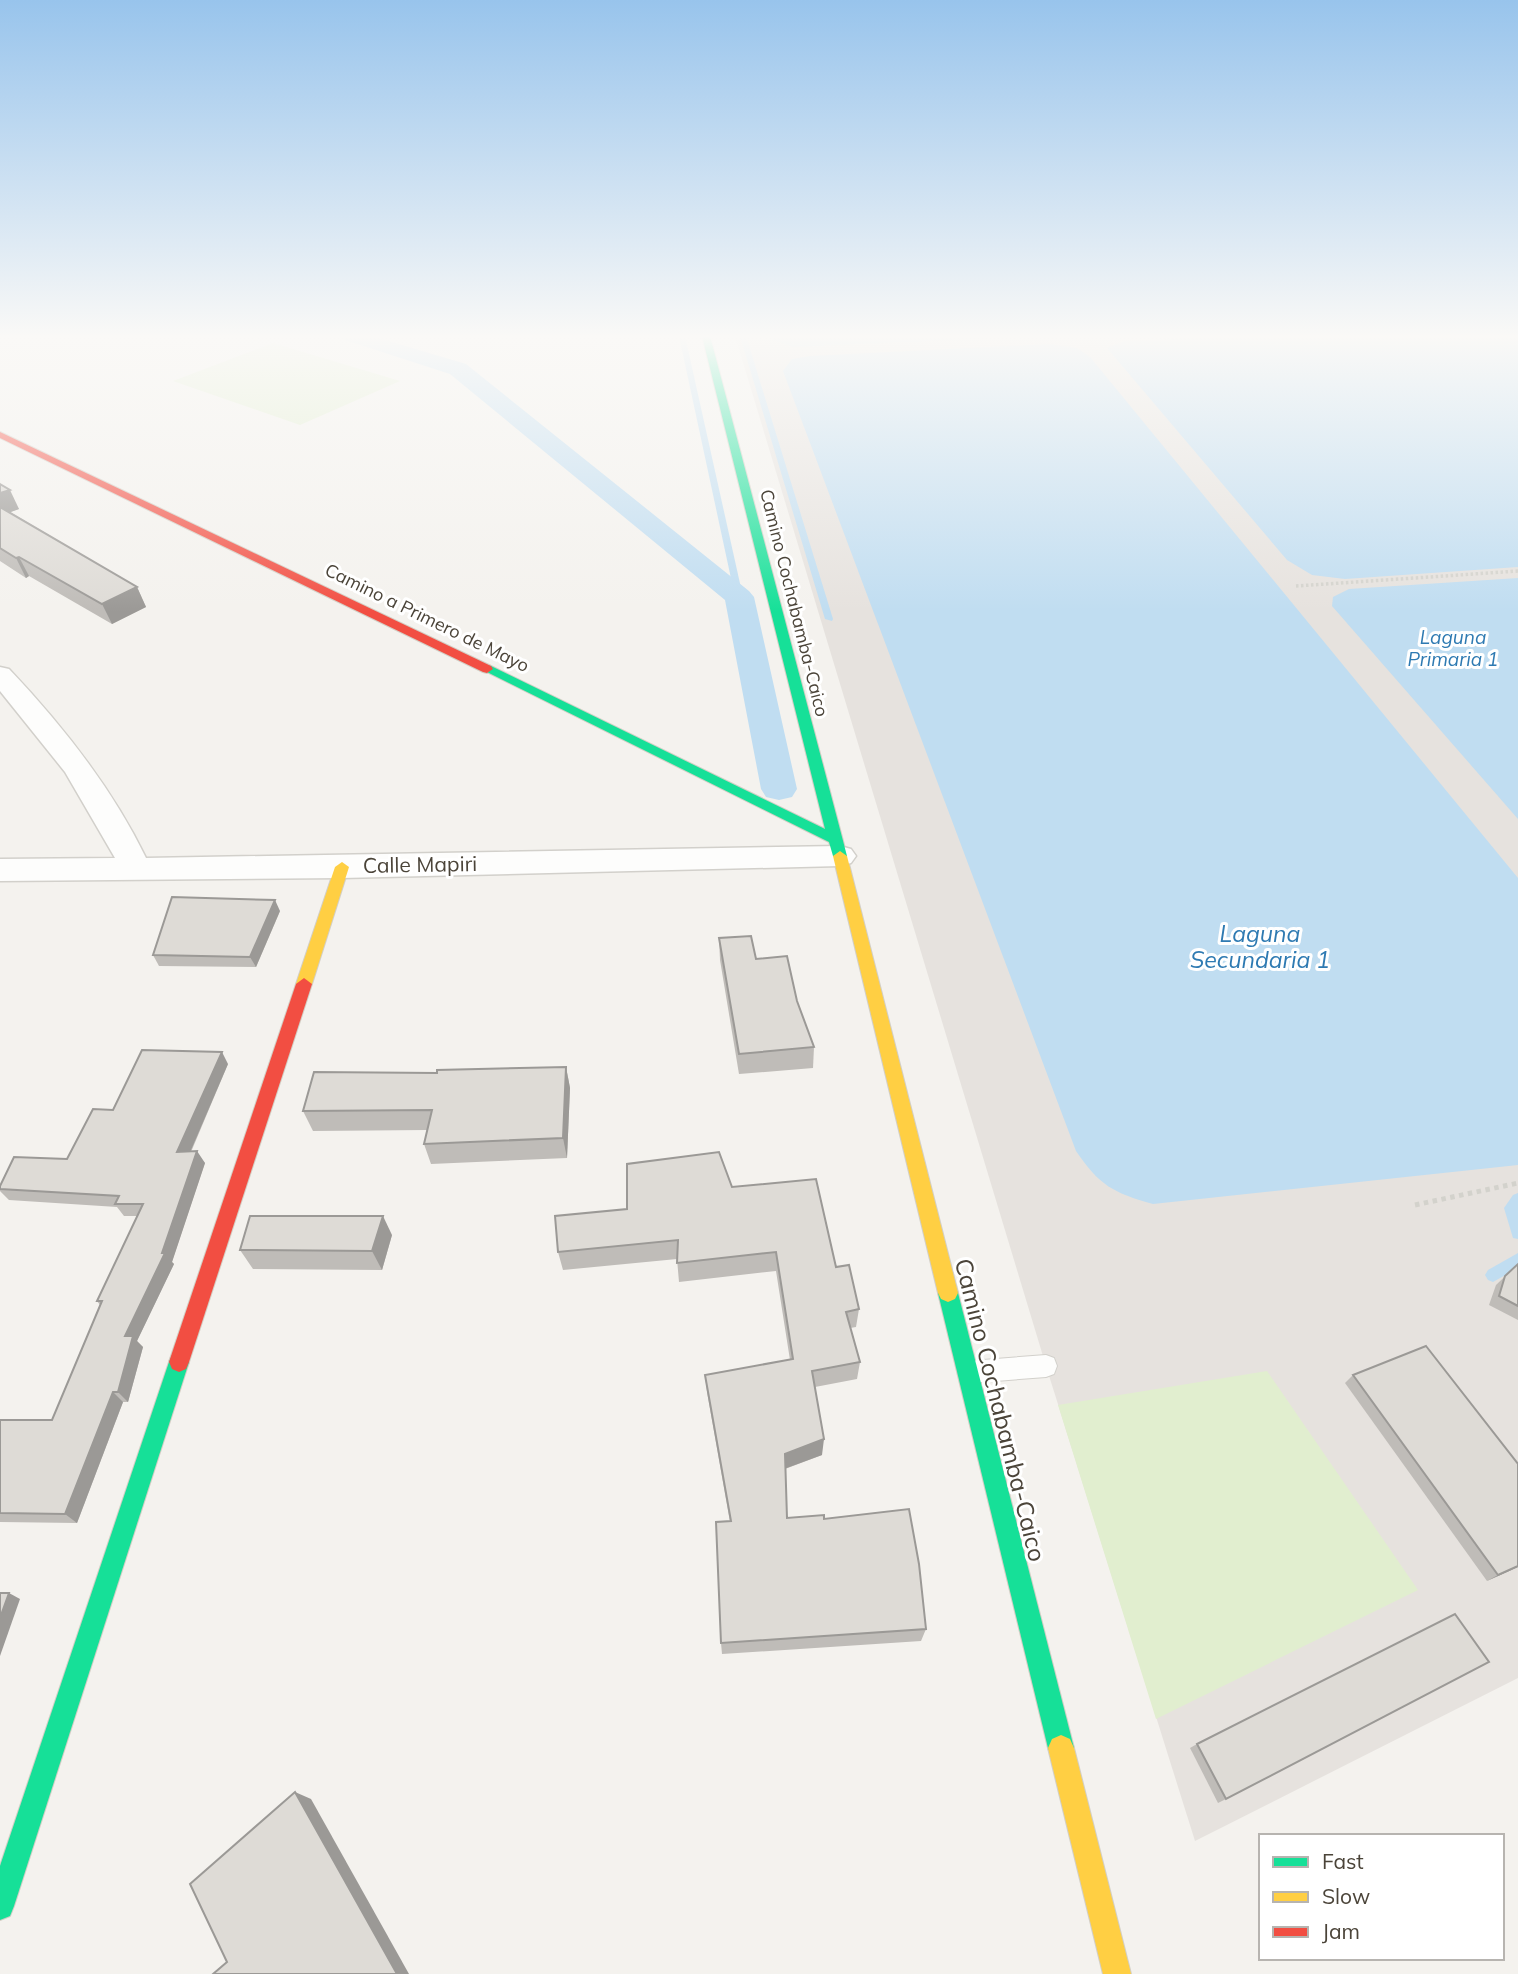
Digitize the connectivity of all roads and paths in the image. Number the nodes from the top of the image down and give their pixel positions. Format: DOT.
graph roads {
  1 [pos="730,428"];
  2 [pos="0,435"];
  3 [pos="1518,572"];
  4 [pos="1296,586"];
  5 [pos="0,675"];
  6 [pos="837,848"];
  7 [pos="342,867"];
  8 [pos="135,868"];
  9 [pos="0,870"];
  10 [pos="1518,1183"];
  11 [pos="1415,1205"];
  12 [pos="1046,1366"];
  13 [pos="967,1373"];
  14 [pos="0,1906"];
  15 [pos="1117,1974"];
  1 -- 6 [label="main road, Camino Cochabamba-Caico"];
  2 -- 6 [label="main road, Camino a Primero de Mayo"];
  3 -- 4 [label="path"];
  5 -- 8 [label="street"];
  6 -- 7 [label="street, Calle Mapiri"];
  6 -- 13 [label="main road, Camino Cochabamba-Caico"];
  7 -- 8 [label="street, Calle Mapiri"];
  7 -- 14 [label="main road"];
  8 -- 9 [label="street, Calle Mapiri"];
  10 -- 11 [label="path"];
  12 -- 13 [label="lane"];
  13 -- 15 [label="main road, Camino Cochabamba-Caico"];
}
